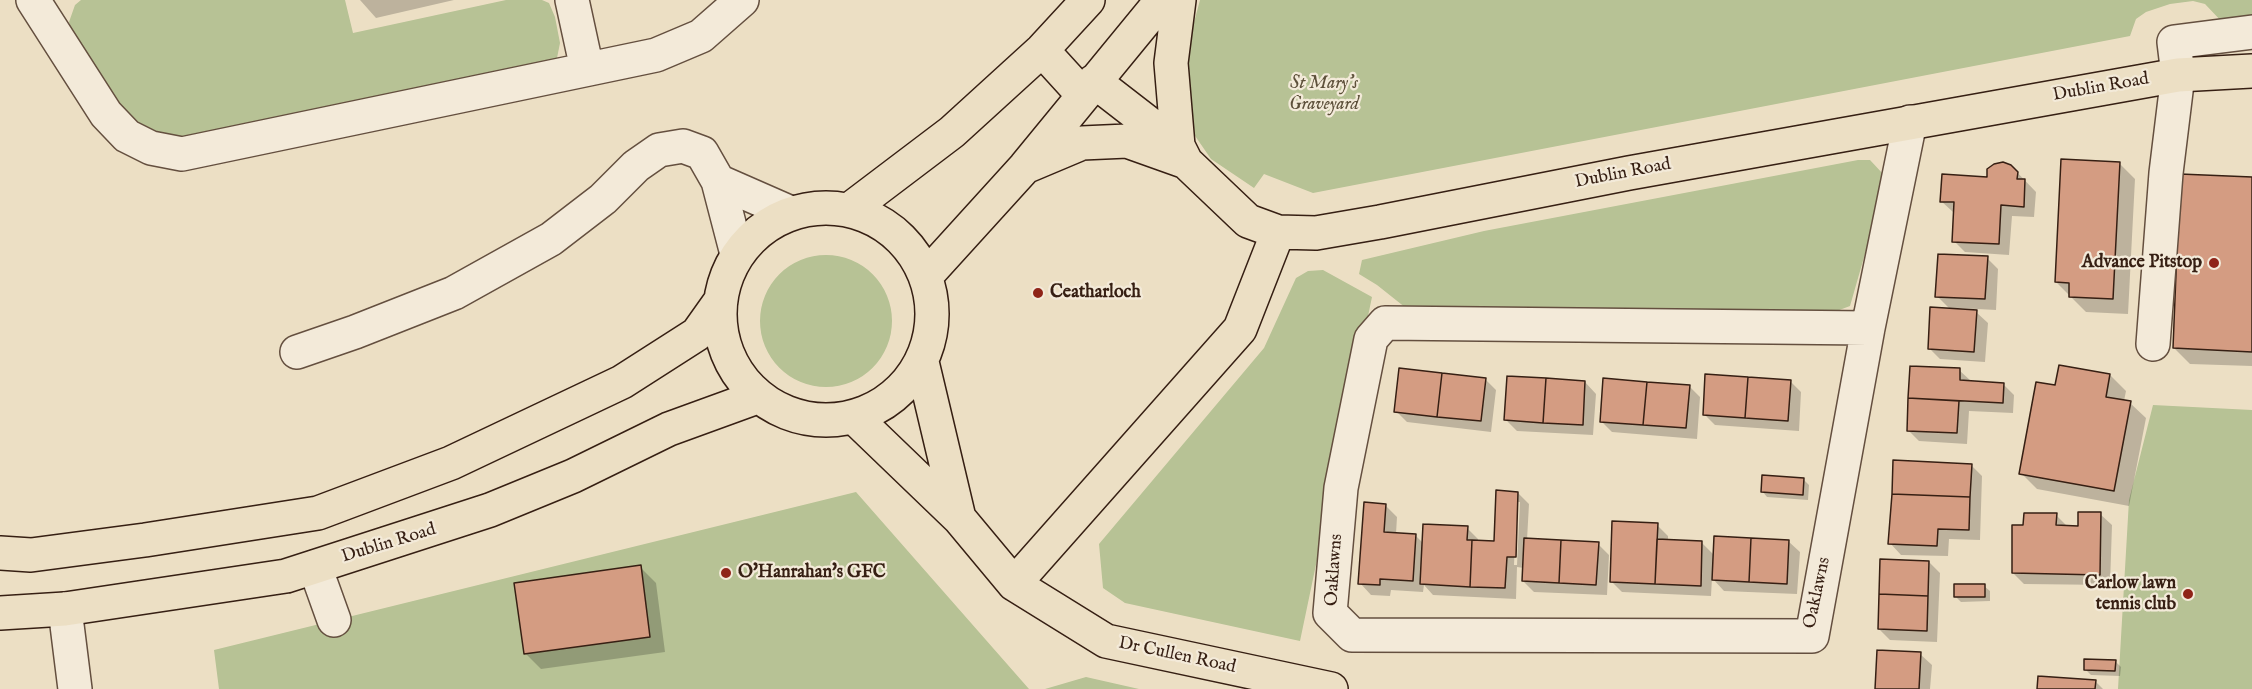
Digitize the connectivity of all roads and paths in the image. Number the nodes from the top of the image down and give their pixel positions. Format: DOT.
graph roads {
  1 [pos="33,0"];
  2 [pos="572,0"];
  3 [pos="742,0"];
  4 [pos="1088,0"];
  5 [pos="1162,0"];
  6 [pos="1179,0"];
  7 [pos="2252,32"];
  8 [pos="1042,50"];
  9 [pos="587,69"];
  10 [pos="2252,71"];
  11 [pos="2178,75"];
  12 [pos="1089,88"];
  13 [pos="1910,122"];
  14 [pos="1182,154"];
  15 [pos="1025,167"];
  16 [pos="718,181"];
  17 [pos="849,210"];
  18 [pos="791,213"];
  19 [pos="1278,232"];
  20 [pos="737,254"];
  21 [pos="926,276"];
  22 [pos="719,303"];
  23 [pos="1868,328"];
  24 [pos="2153,344"];
  25 [pos="297,351"];
  26 [pos="922,362"];
  27 [pos="757,397"];
  28 [pos="854,417"];
  29 [pos="959,518"];
  30 [pos="0,553"];
  31 [pos="315,567"];
  32 [pos="1014,584"];
  33 [pos="65,609"];
  34 [pos="0,613"];
  35 [pos="334,620"];
  36 [pos="75,689"];
  37 [pos="1332,689"];
  1 -- 9 [label="street"];
  2 -- 9 [label="street"];
  3 -- 9 [label="street"];
  4 -- 8 [label="main road"];
  5 -- 12 [label="main road"];
  6 -- 14 [label="main road"];
  7 -- 11 [label="street"];
  8 -- 12 [label="main road"];
  8 -- 17 [label="main road"];
  10 -- 11 [label="main road, Dublin Road"];
  11 -- 13 [label="main road, Dublin Road"];
  11 -- 24 [label="street"];
  12 -- 14 [label="main road"];
  12 -- 15 [label="main road"];
  13 -- 19 [label="main road, Dublin Road"];
  13 -- 23 [label="street, Oaklawns"];
  14 -- 15 [label="main road, Dublin Road"];
  14 -- 19 [label="main road, Dublin Road"];
  15 -- 21 [label="main road"];
  16 -- 18 [label="street"];
  16 -- 20 [label="street"];
  16 -- 25 [label="street"];
  17 -- 18 [label="main road"];
  17 -- 21 [label="main road"];
  18 -- 20 [label="main road"];
  19 -- 32 [label="main road"];
  20 -- 22 [label="main road"];
  21 -- 26 [label="main road"];
  22 -- 27 [label="main road"];
  22 -- 30 [label="main road"];
  23 -- 23 [label="street, Oaklawns"];
  26 -- 28 [label="main road"];
  26 -- 29 [label="main road"];
  27 -- 28 [label="main road"];
  27 -- 31 [label="main road, Dublin Road"];
  28 -- 29 [label="main road, Dr Cullen Road"];
  29 -- 32 [label="main road, Dr Cullen Road"];
  31 -- 33 [label="main road, Dublin Road"];
  31 -- 35 [label="street"];
  32 -- 37 [label="main road, Dr Cullen Road"];
  33 -- 34 [label="main road, Dublin Road"];
  33 -- 36 [label="street"];
}
